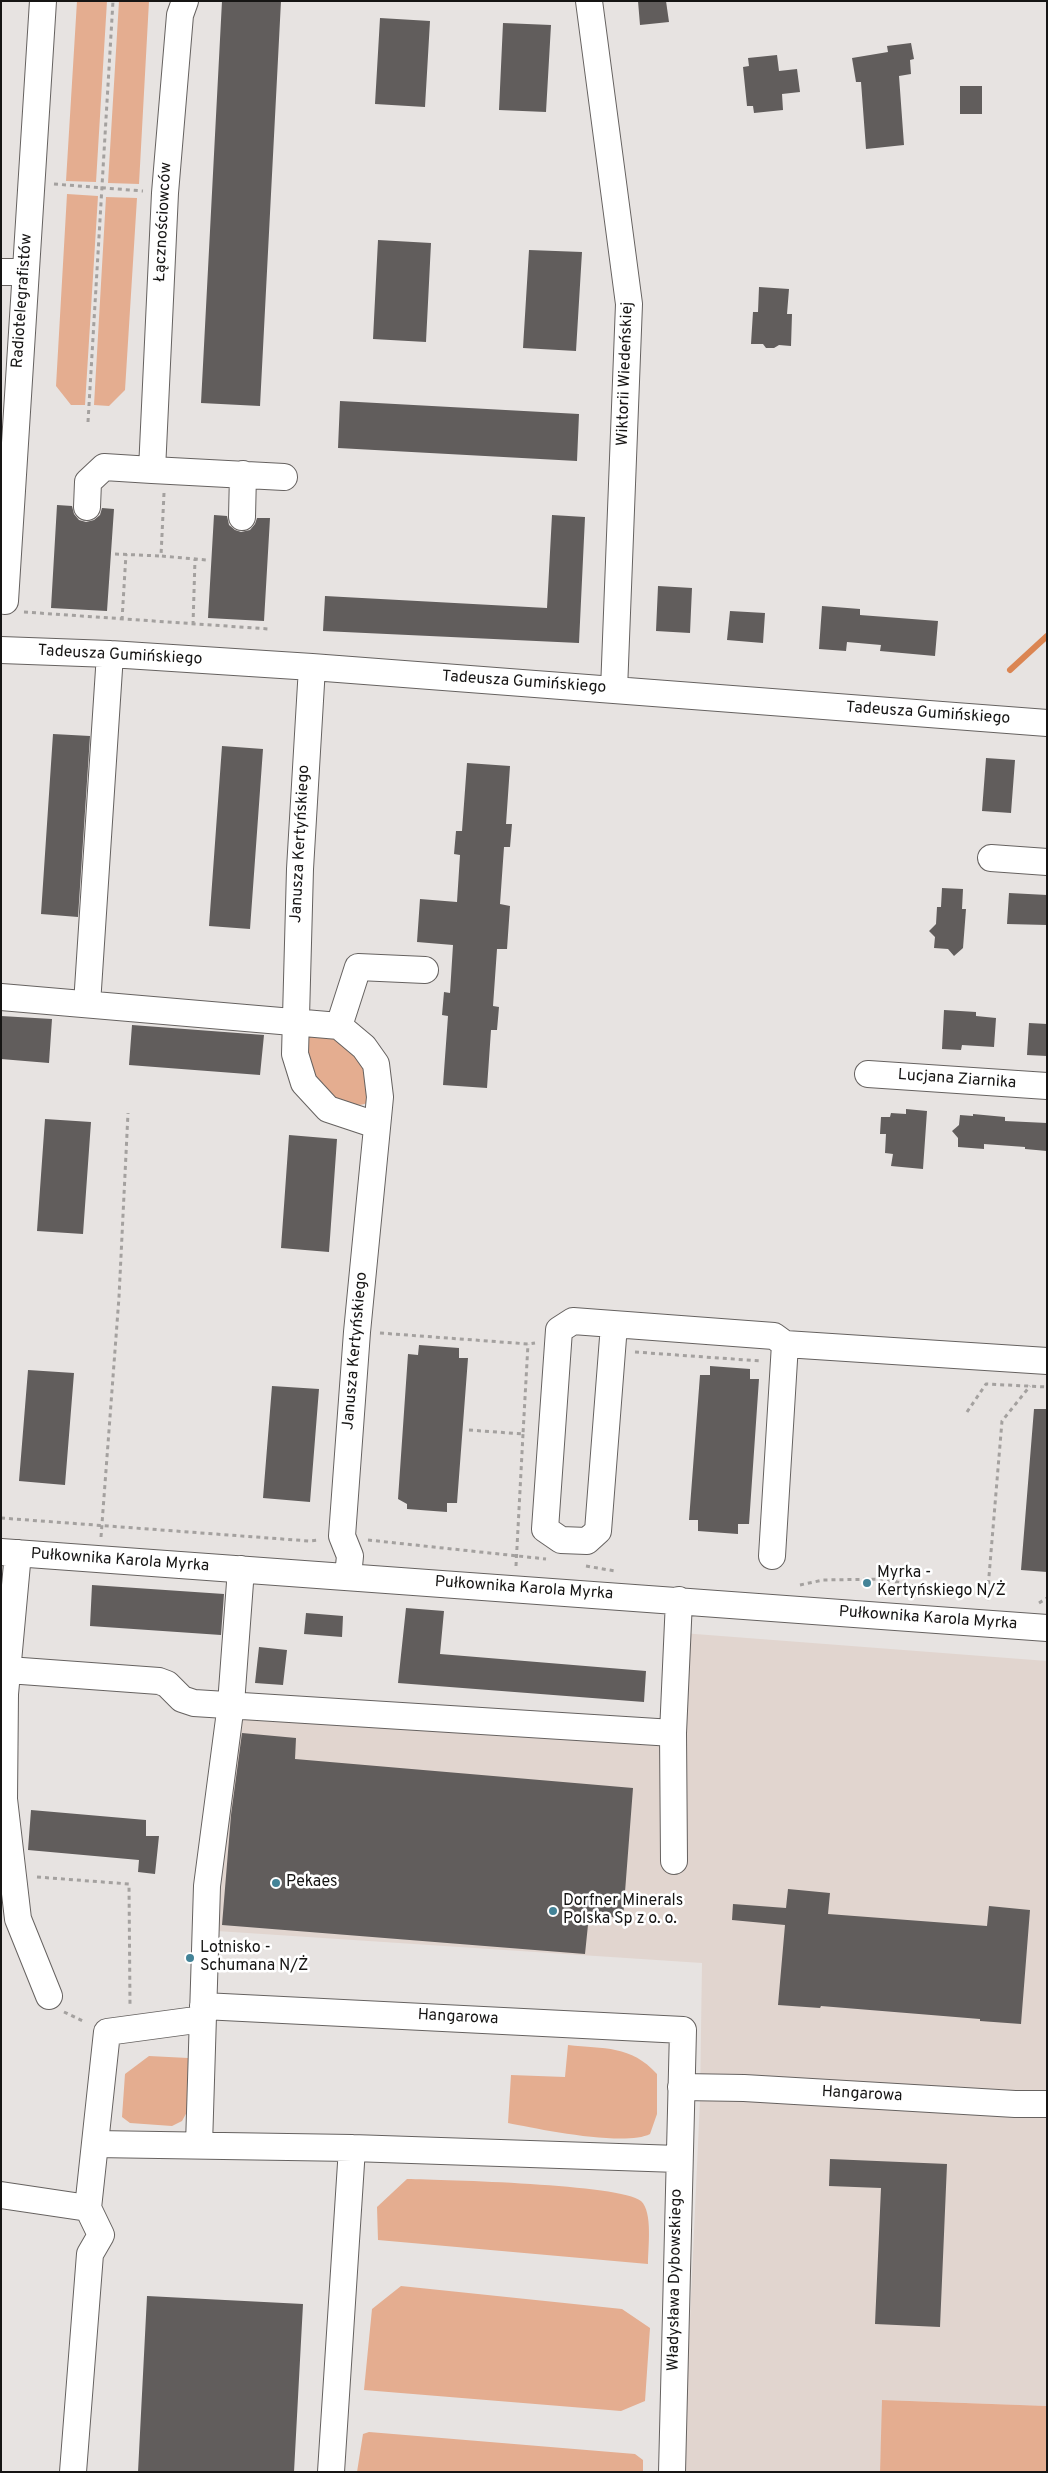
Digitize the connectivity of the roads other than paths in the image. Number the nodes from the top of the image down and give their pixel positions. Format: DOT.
graph roads {
  1 [pos="43,1"];
  2 [pos="185,1"];
  3 [pos="589,1"];
  4 [pos="13,272"];
  5 [pos="158,470"];
  6 [pos="244,474"];
  7 [pos="284,477"];
  8 [pos="87,507"];
  9 [pos="242,517"];
  10 [pos="12,606"];
  11 [pos="1,650"];
  12 [pos="110,654"];
  13 [pos="312,667"];
  14 [pos="614,690"];
  15 [pos="1047,723"];
  16 [pos="991,858"];
  17 [pos="1047,862"];
  18 [pos="425,970"];
  19 [pos="1,998"];
  20 [pos="87,1004"];
  21 [pos="294,1021"];
  22 [pos="339,1026"];
  23 [pos="868,1074"];
  24 [pos="1047,1086"];
  25 [pos="376,1125"];
  26 [pos="614,1324"];
  27 [pos="784,1354"];
  28 [pos="1047,1361"];
  29 [pos="10,1553"];
  30 [pos="772,1556"];
  31 [pos="240,1569"];
  32 [pos="348,1576"];
  33 [pos="679,1600"];
  34 [pos="1041,1616"];
  35 [pos="5,1686"];
  36 [pos="231,1704"];
  37 [pos="673,1733"];
  38 [pos="3,1799"];
  39 [pos="674,1861"];
  40 [pos="49,1996"];
  41 [pos="203,2012"];
  42 [pos="681,2087"];
  43 [pos="1047,2104"];
  44 [pos="95,2144"];
  45 [pos="199,2145"];
  46 [pos="352,2148"];
  47 [pos="678,2159"];
  48 [pos="1,2195"];
  49 [pos="88,2208"];
  50 [pos="73,2472"];
  51 [pos="331,2472"];
  52 [pos="672,2472"];
  1 -- 4 [label="street, Radiotelegrafistów"];
  2 -- 5 [label="street, Łącznościowców"];
  3 -- 14 [label="street, Wiktorii Wiedeńskiej"];
  4 -- 10 [label="street, Radiotelegrafistów"];
  5 -- 6 [label="street"];
  5 -- 8 [label="street"];
  6 -- 7 [label="street"];
  6 -- 9 [label="street"];
  11 -- 12 [label="street, Tadeusza Gumińskiego"];
  12 -- 13 [label="street, Tadeusza Gumińskiego"];
  12 -- 20 [label="street"];
  13 -- 14 [label="street, Tadeusza Gumińskiego"];
  13 -- 21 [label="street, Janusza Kertyńskiego"];
  14 -- 15 [label="street, Tadeusza Gumińskiego"];
  16 -- 17 [label="street"];
  18 -- 22 [label="street"];
  19 -- 20 [label="street"];
  20 -- 21 [label="street"];
  21 -- 22 [label="street"];
  21 -- 25 [label="street, Janusza Kertyńskiego"];
  22 -- 25 [label="street, Janusza Kertyńskiego"];
  23 -- 24 [label="street, Lucjana Ziarnika"];
  25 -- 32 [label="street, Janusza Kertyńskiego"];
  26 -- 26 [label="street"];
  26 -- 27 [label="street"];
  27 -- 28 [label="street"];
  27 -- 30 [label="street"];
  29 -- 31 [label="street, Pułkownika Karola Myrka"];
  29 -- 35 [label="street"];
  31 -- 32 [label="street, Pułkownika Karola Myrka"];
  31 -- 36 [label="street"];
  32 -- 33 [label="street, Pułkownika Karola Myrka"];
  33 -- 34 [label="street, Pułkownika Karola Myrka"];
  33 -- 37 [label="street"];
  35 -- 36 [label="street"];
  35 -- 38 [label="street"];
  36 -- 37 [label="street"];
  36 -- 41 [label="street"];
  37 -- 39 [label="street"];
  38 -- 40 [label="street"];
  41 -- 42 [label="street, Hangarowa"];
  41 -- 44 [label="street"];
  41 -- 45 [label="street"];
  42 -- 43 [label="street, Hangarowa"];
  42 -- 47 [label="street, Władysława Dybowskiego"];
  44 -- 45 [label="street"];
  44 -- 49 [label="street"];
  45 -- 46 [label="street"];
  46 -- 47 [label="street"];
  46 -- 51 [label="street"];
  47 -- 52 [label="street, Władysława Dybowskiego"];
  48 -- 49 [label="street"];
  49 -- 50 [label="street"];
}
